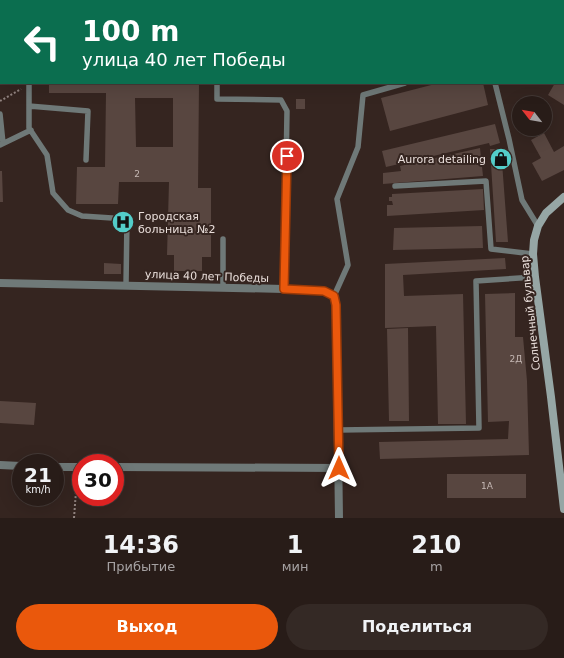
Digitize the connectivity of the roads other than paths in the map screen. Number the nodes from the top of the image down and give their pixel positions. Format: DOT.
graph roads {
  1 [pos="29,84"];
  2 [pos="217,84"];
  3 [pos="402,84"];
  4 [pos="494,84"];
  5 [pos="29,106"];
  6 [pos="0,114"];
  7 [pos="31,130"];
  8 [pos="2,144"];
  9 [pos="86,160"];
  10 [pos="395,186"];
  11 [pos="564,197"];
  12 [pos="538,226"];
  13 [pos="223,239"];
  14 [pos="534,254"];
  15 [pos="534,277"];
  16 [pos="0,283"];
  17 [pos="126,285"];
  18 [pos="223,287"];
  19 [pos="284,289"];
  20 [pos="334,296"];
  21 [pos="339,430"];
  22 [pos="0,465"];
  23 [pos="12,466"];
  24 [pos="124,468"];
  25 [pos="339,468"];
  26 [pos="564,509"];
  27 [pos="339,518"];
  1 -- 5 [label="lane"];
  2 -- 19 [label="lane"];
  3 -- 20 [label="lane"];
  4 -- 12 [label="lane"];
  5 -- 7 [label="lane"];
  5 -- 9 [label="lane"];
  6 -- 8 [label="lane"];
  7 -- 8 [label="lane"];
  7 -- 17 [label="lane"];
  10 -- 14 [label="lane"];
  11 -- 12 [label="main road, Солнечный бульвар"];
  12 -- 14 [label="main road, Солнечный бульвар"];
  13 -- 18 [label="lane"];
  14 -- 15 [label="main road, Солнечный бульвар"];
  15 -- 21 [label="lane"];
  15 -- 26 [label="main road, Солнечный бульвар"];
  16 -- 17 [label="street, улица 40 лет Победы"];
  17 -- 18 [label="street, улица 40 лет Победы"];
  18 -- 19 [label="street, улица 40 лет Победы"];
  19 -- 20 [label="street, улица 40 лет Победы"];
  20 -- 21 [label="street"];
  21 -- 25 [label="street"];
  22 -- 23 [label="street"];
  24 -- 25 [label="street"];
  25 -- 27 [label="street"];
}
